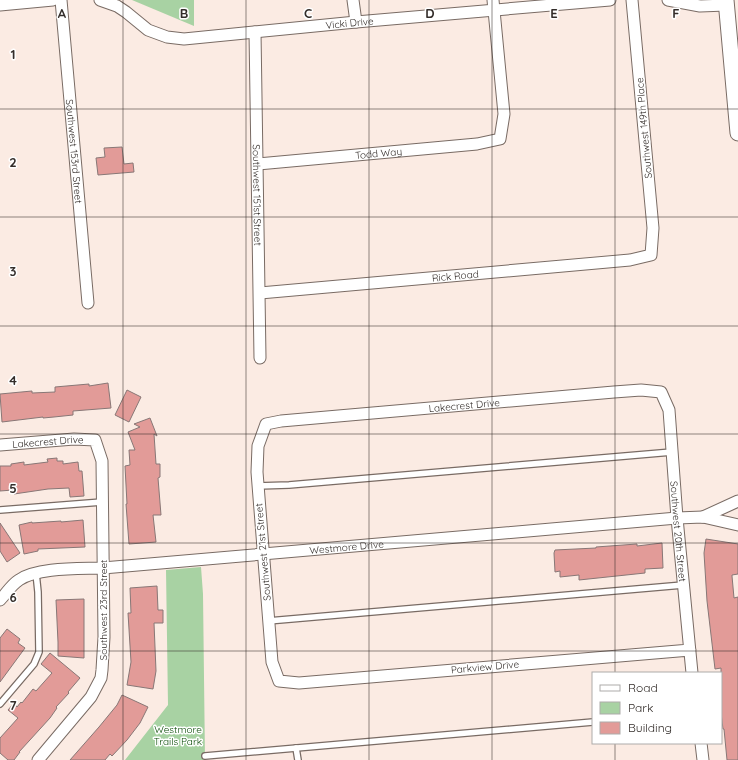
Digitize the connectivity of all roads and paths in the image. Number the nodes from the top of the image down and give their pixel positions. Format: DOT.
graph roads {
  1 [pos="53,0"];
  2 [pos="61,0"];
  3 [pos="100,0"];
  4 [pos="354,0"];
  5 [pos="610,0"];
  6 [pos="632,0"];
  7 [pos="668,0"];
  8 [pos="726,3"];
  9 [pos="0,5"];
  10 [pos="493,5"];
  11 [pos="356,22"];
  12 [pos="255,32"];
  13 [pos="738,133"];
  14 [pos="258,164"];
  15 [pos="651,256"];
  16 [pos="260,293"];
  17 [pos="88,303"];
  18 [pos="260,358"];
  19 [pos="661,392"];
  20 [pos="266,424"];
  21 [pos="95,440"];
  22 [pos="0,445"];
  23 [pos="672,452"];
  24 [pos="257,486"];
  25 [pos="102,502"];
  26 [pos="738,502"];
  27 [pos="0,510"];
  28 [pos="703,517"];
  29 [pos="677,518"];
  30 [pos="738,525"];
  31 [pos="263,554"];
  32 [pos="103,568"];
  33 [pos="36,573"];
  34 [pos="683,585"];
  35 [pos="0,600"];
  36 [pos="268,621"];
  37 [pos="690,650"];
  38 [pos="692,672"];
  39 [pos="279,681"];
  40 [pos="0,704"];
  41 [pos="592,722"];
  42 [pos="701,744"];
  43 [pos="296,748"];
  44 [pos="205,756"];
  45 [pos="38,760"];
  46 [pos="298,760"];
  47 [pos="703,760"];
  1 -- 9 [label="street"];
  2 -- 17 [label="street, Southwest 153rd Street"];
  3 -- 12 [label="street, Vicki Drive"];
  4 -- 11 [label="street"];
  5 -- 10 [label="street, Vicki Drive"];
  6 -- 15 [label="street, Southwest 149th Place"];
  7 -- 8 [label="street"];
  8 -- 13 [label="street"];
  10 -- 11 [label="street, Vicki Drive"];
  10 -- 14 [label="street, Todd Way"];
  11 -- 12 [label="street, Vicki Drive"];
  12 -- 14 [label="street, Southwest 151st Street"];
  14 -- 16 [label="street, Southwest 151st Street"];
  15 -- 16 [label="street, Rick Road"];
  16 -- 18 [label="street, Southwest 151st Street"];
  19 -- 20 [label="street, Lakecrest Drive"];
  19 -- 23 [label="street, Southwest 20th Street"];
  20 -- 24 [label="street, Southwest 21st Street"];
  21 -- 22 [label="street, Lakecrest Drive"];
  21 -- 25 [label="street, Southwest 23rd Street"];
  23 -- 24 [label="lane"];
  23 -- 29 [label="street, Southwest 20th Street"];
  24 -- 31 [label="street, Southwest 21st Street"];
  25 -- 27 [label="lane"];
  25 -- 32 [label="street, Southwest 23rd Street"];
  26 -- 28 [label="street, Westmore Drive"];
  28 -- 29 [label="street, Westmore Drive"];
  28 -- 30 [label="street, Westmore Drive"];
  29 -- 31 [label="street, Westmore Drive"];
  29 -- 34 [label="street, Southwest 20th Street"];
  31 -- 32 [label="street, Westmore Drive"];
  31 -- 36 [label="street, Southwest 21st Street"];
  32 -- 33 [label="street, Westmore Drive"];
  32 -- 45 [label="street, Southwest 23rd Street"];
  33 -- 35 [label="street, Westmore Drive"];
  33 -- 40 [label="lane"];
  34 -- 36 [label="lane"];
  34 -- 37 [label="street, Southwest 20th Street"];
  36 -- 39 [label="street, Southwest 21st Street"];
  37 -- 38 [label="street, Southwest 20th Street"];
  37 -- 39 [label="street, Parkview Drive"];
  41 -- 43 [label="lane"];
  42 -- 47 [label="street"];
  43 -- 44 [label="lane"];
  43 -- 46 [label="lane"];
}
